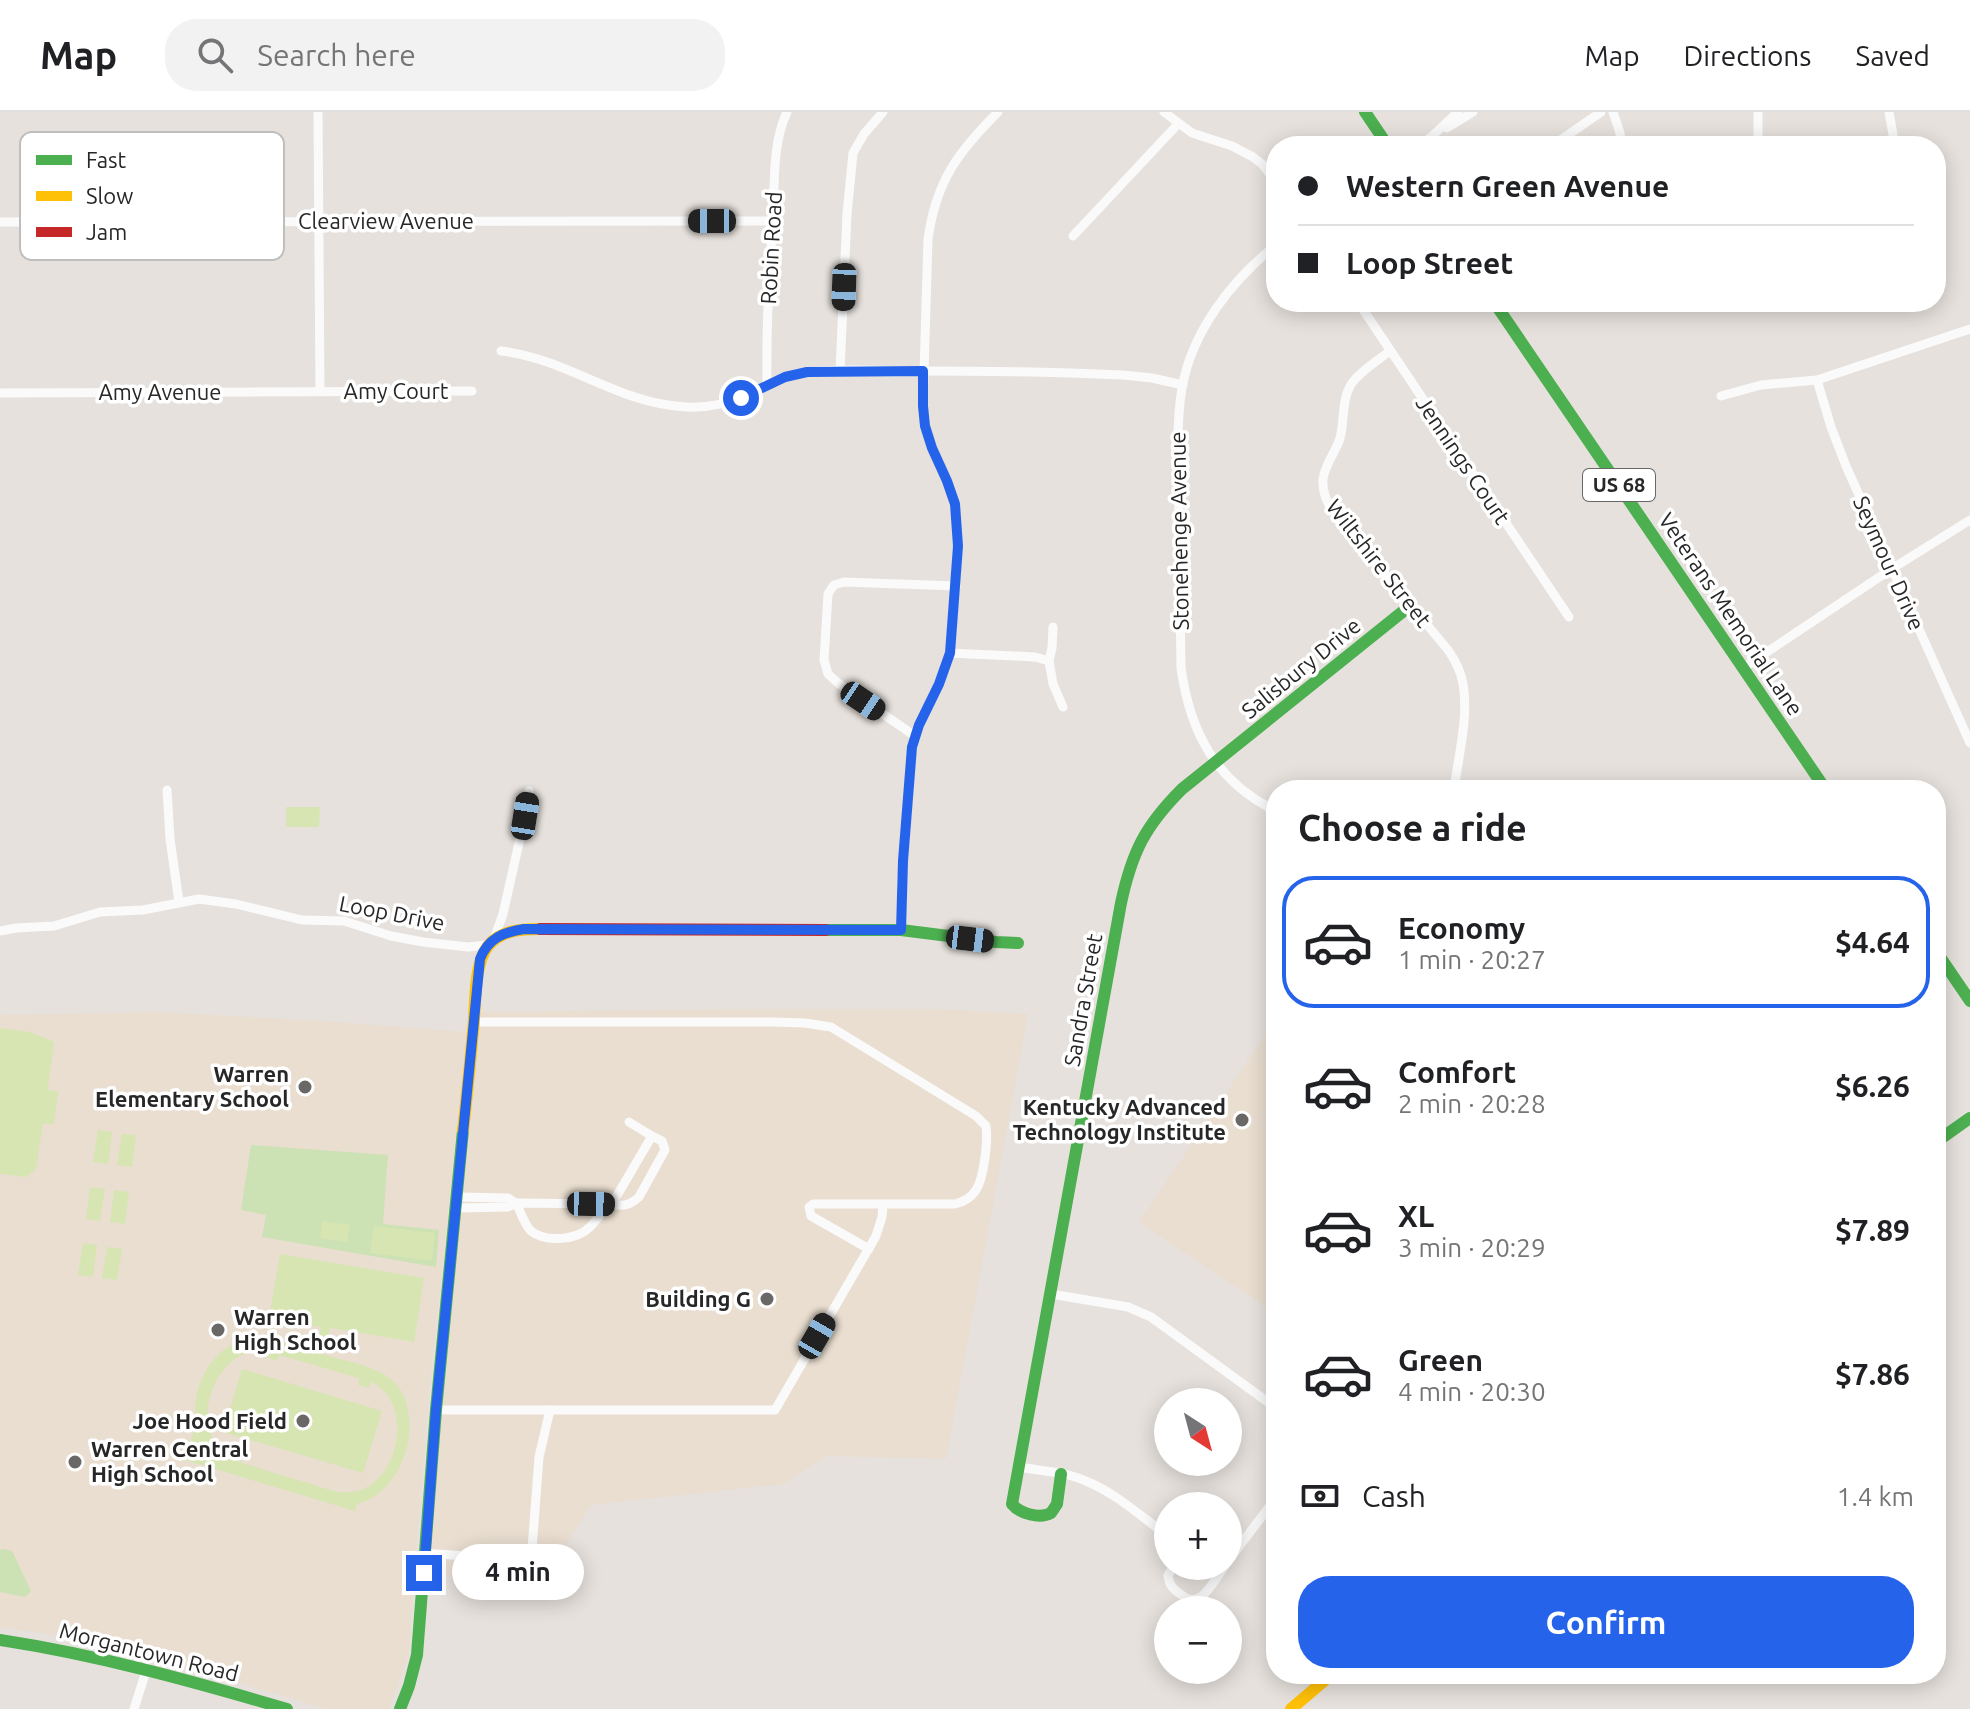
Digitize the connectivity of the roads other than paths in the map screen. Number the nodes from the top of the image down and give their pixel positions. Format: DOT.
graph roads {
  1 [pos="318,112"];
  2 [pos="787,112"];
  3 [pos="883,112"];
  4 [pos="998,112"];
  5 [pos="1164,112"];
  6 [pos="1365,112"];
  7 [pos="1458,112"];
  8 [pos="1473,112"];
  9 [pos="1601,112"];
  10 [pos="1613,112"];
  11 [pos="1758,112"];
  12 [pos="1889,112"];
  13 [pos="1178,124"];
  14 [pos="1381,136"];
  15 [pos="1432,136"];
  16 [pos="1433,136"];
  17 [pos="1566,136"];
  18 [pos="1620,136"];
  19 [pos="1758,136"];
  20 [pos="1893,136"];
  21 [pos="1266,169"];
  22 [pos="284,221"];
  23 [pos="318,221"];
  24 [pos="772,221"];
  25 [pos="0,222"];
  26 [pos="20,222"];
  27 [pos="1073,236"];
  28 [pos="1266,252"];
  29 [pos="1365,312"];
  30 [pos="1501,312"];
  31 [pos="1970,329"];
  32 [pos="501,351"];
  33 [pos="1390,351"];
  34 [pos="840,371"];
  35 [pos="923,371"];
  36 [pos="1817,380"];
  37 [pos="1183,385"];
  38 [pos="767,386"];
  39 [pos="320,391"];
  40 [pos="472,391"];
  41 [pos="0,393"];
  42 [pos="1721,396"];
  43 [pos="1970,520"];
  44 [pos="1893,568"];
  45 [pos="956,586"];
  46 [pos="1411,605"];
  47 [pos="1569,617"];
  48 [pos="1053,627"];
  49 [pos="950,653"];
  50 [pos="1049,661"];
  51 [pos="1743,668"];
  52 [pos="1063,707"];
  53 [pos="915,736"];
  54 [pos="1970,743"];
  55 [pos="1216,763"];
  56 [pos="1455,780"];
  57 [pos="1819,780"];
  58 [pos="167,790"];
  59 [pos="529,791"];
  60 [pos="1266,805"];
  61 [pos="179,902"];
  62 [pos="901,930"];
  63 [pos="0,931"];
  64 [pos="490,942"];
  65 [pos="1018,943"];
  66 [pos="1946,966"];
  67 [pos="1970,1001"];
  68 [pos="474,1022"];
  69 [pos="1970,1118"];
  70 [pos="629,1122"];
  71 [pos="1946,1135"];
  72 [pos="652,1136"];
  73 [pos="457,1202"];
  74 [pos="516,1203"];
  75 [pos="591,1204"];
  76 [pos="612,1204"];
  77 [pos="883,1205"];
  78 [pos="597,1217"];
  79 [pos="869,1249"];
  80 [pos="1051,1294"];
  81 [pos="1266,1400"];
  82 [pos="436,1410"];
  83 [pos="550,1410"];
  84 [pos="1019,1467"];
  85 [pos="1061,1474"];
  86 [pos="1266,1510"];
  87 [pos="1154,1526"];
  88 [pos="1242,1540"];
  89 [pos="424,1553"];
  90 [pos="1169,1580"];
  91 [pos="1212,1580"];
  92 [pos="0,1640"];
  93 [pos="147,1668"];
  94 [pos="1320,1684"];
  95 [pos="134,1709"];
  96 [pos="287,1709"];
  97 [pos="400,1709"];
  98 [pos="1291,1709"];
  1 -- 23 [label="street"];
  2 -- 24 [label="street, Robin Road"];
  3 -- 34 [label="street"];
  4 -- 35 [label="street"];
  5 -- 13 [label="street"];
  6 -- 14 [label="street"];
  7 -- 15 [label="street"];
  8 -- 16 [label="street"];
  9 -- 17 [label="street"];
  10 -- 18 [label="street"];
  11 -- 19 [label="street"];
  12 -- 20 [label="street"];
  13 -- 21 [label="street"];
  13 -- 27 [label="street"];
  22 -- 23 [label="street, Clearview Avenue"];
  23 -- 24 [label="street, Clearview Avenue"];
  23 -- 39 [label="street"];
  24 -- 38 [label="street, Robin Road"];
  25 -- 26 [label="street, Clearview Avenue"];
  28 -- 37 [label="street, Stonehenge Avenue"];
  29 -- 33 [label="street, Jennings Court"];
  30 -- 51 [label="street, Veterans Memorial Lane / US 68"];
  31 -- 36 [label="street"];
  32 -- 38 [label="street"];
  33 -- 46 [label="street, Wiltshire Street"];
  33 -- 47 [label="street, Jennings Court"];
  34 -- 35 [label="street"];
  34 -- 38 [label="street"];
  35 -- 37 [label="street"];
  35 -- 45 [label="street"];
  36 -- 42 [label="street"];
  36 -- 44 [label="street, Seymour Drive"];
  37 -- 55 [label="street, Stonehenge Avenue"];
  39 -- 40 [label="street, Amy Court"];
  39 -- 41 [label="street, Amy Avenue"];
  43 -- 44 [label="street"];
  44 -- 51 [label="street"];
  44 -- 54 [label="street, Seymour Drive"];
  45 -- 49 [label="street"];
  45 -- 53 [label="street"];
  46 -- 55 [label="street, Salisbury Drive"];
  46 -- 56 [label="street, Wiltshire Street"];
  48 -- 50 [label="street"];
  49 -- 50 [label="street"];
  49 -- 53 [label="street"];
  50 -- 52 [label="street"];
  51 -- 57 [label="street, Veterans Memorial Lane / US 68"];
  53 -- 62 [label="street"];
  55 -- 60 [label="street, Stonehenge Avenue"];
  55 -- 80 [label="street, Sandra Street"];
  58 -- 61 [label="street"];
  59 -- 64 [label="street"];
  61 -- 63 [label="street, Loop Drive"];
  61 -- 64 [label="street, Loop Drive"];
  62 -- 64 [label="street, Loop Drive"];
  62 -- 65 [label="street, Loop Drive"];
  64 -- 68 [label="street"];
  66 -- 67 [label="street"];
  68 -- 73 [label="street"];
  68 -- 77 [label="street"];
  69 -- 71 [label="street"];
  70 -- 72 [label="street"];
  72 -- 76 [label="street"];
  72 -- 76 [label="street"];
  73 -- 74 [label="street"];
  73 -- 82 [label="street"];
  74 -- 75 [label="street"];
  74 -- 78 [label="street"];
  75 -- 76 [label="street"];
  75 -- 78 [label="street"];
  76 -- 78 [label="street"];
  77 -- 79 [label="street"];
  77 -- 79 [label="street"];
  79 -- 83 [label="street"];
  80 -- 81 [label="street"];
  80 -- 84 [label="street, Sandra Street"];
  82 -- 83 [label="street"];
  82 -- 89 [label="street"];
  83 -- 89 [label="street"];
  84 -- 85 [label="street"];
  84 -- 85 [label="street, Sandra Street"];
  85 -- 87 [label="street"];
  86 -- 88 [label="street"];
  89 -- 97 [label="street"];
  90 -- 91 [label="street"];
  92 -- 93 [label="street, Morgantown Road"];
  93 -- 95 [label="street"];
  93 -- 96 [label="street, Morgantown Road"];
  94 -- 98 [label="street"];
}
